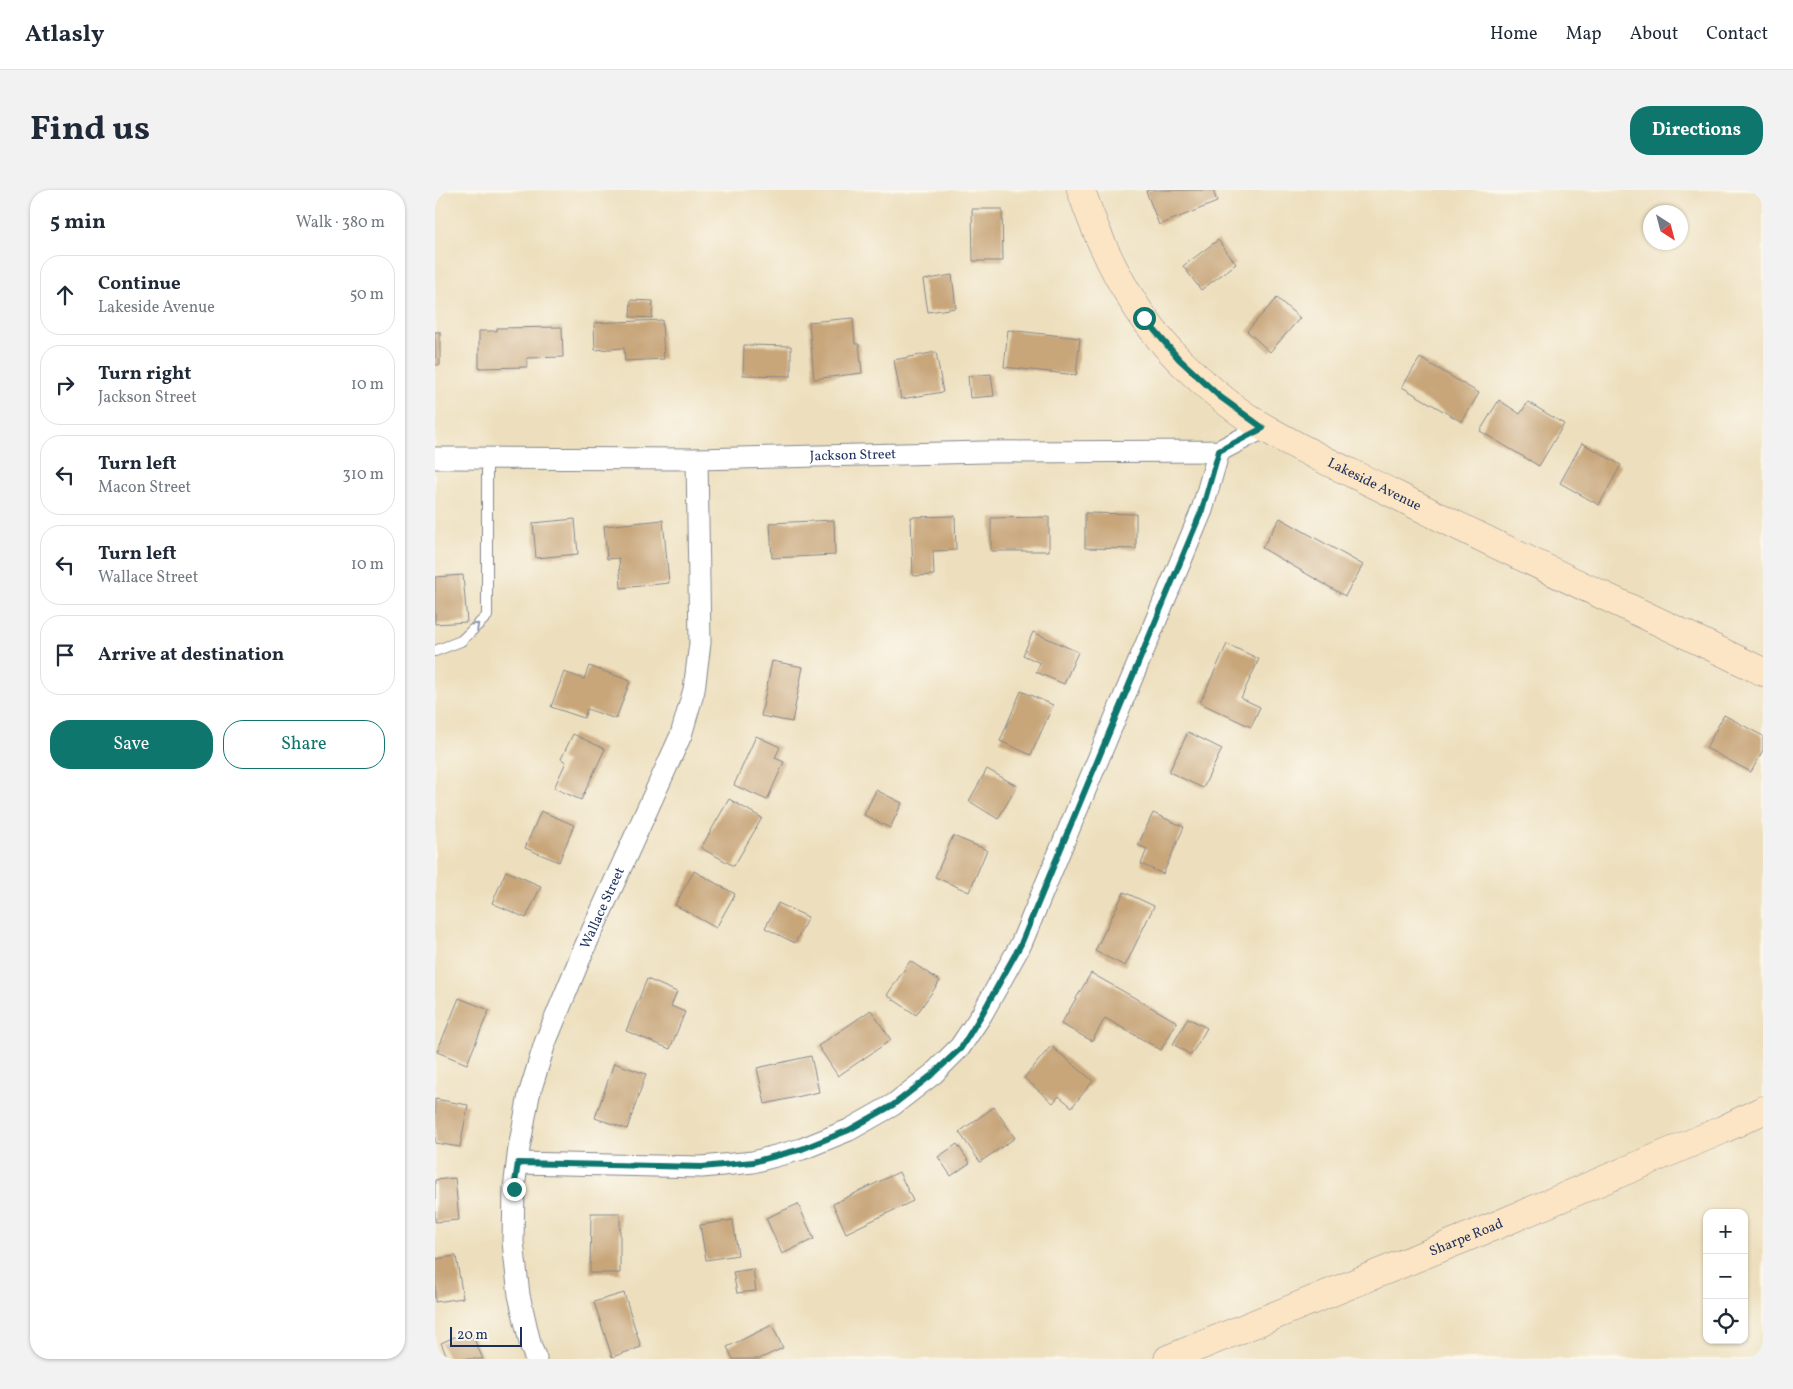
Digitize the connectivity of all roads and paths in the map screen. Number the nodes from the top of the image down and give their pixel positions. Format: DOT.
graph roads {
  1 [pos="1081,190"];
  2 [pos="1263,428"];
  3 [pos="1219,451"];
  4 [pos="435,458"];
  5 [pos="487,458"];
  6 [pos="697,459"];
  7 [pos="435,651"];
  8 [pos="1763,672"];
  9 [pos="1763,1110"];
  10 [pos="518,1163"];
  11 [pos="536,1359"];
  12 [pos="1168,1359"];
  1 -- 2 [label="street, Lakeside Avenue"];
  2 -- 3 [label="street, Jackson Street"];
  2 -- 8 [label="street, Lakeside Avenue"];
  3 -- 6 [label="street, Jackson Street"];
  3 -- 10 [label="street"];
  4 -- 5 [label="street, Jackson Street"];
  5 -- 6 [label="street, Jackson Street"];
  7 -- 5 [label="lane, one-way"];
  6 -- 10 [label="street, Wallace Street"];
  9 -- 12 [label="street, Sharpe Road"];
  10 -- 11 [label="street, Wallace Street"];
}
